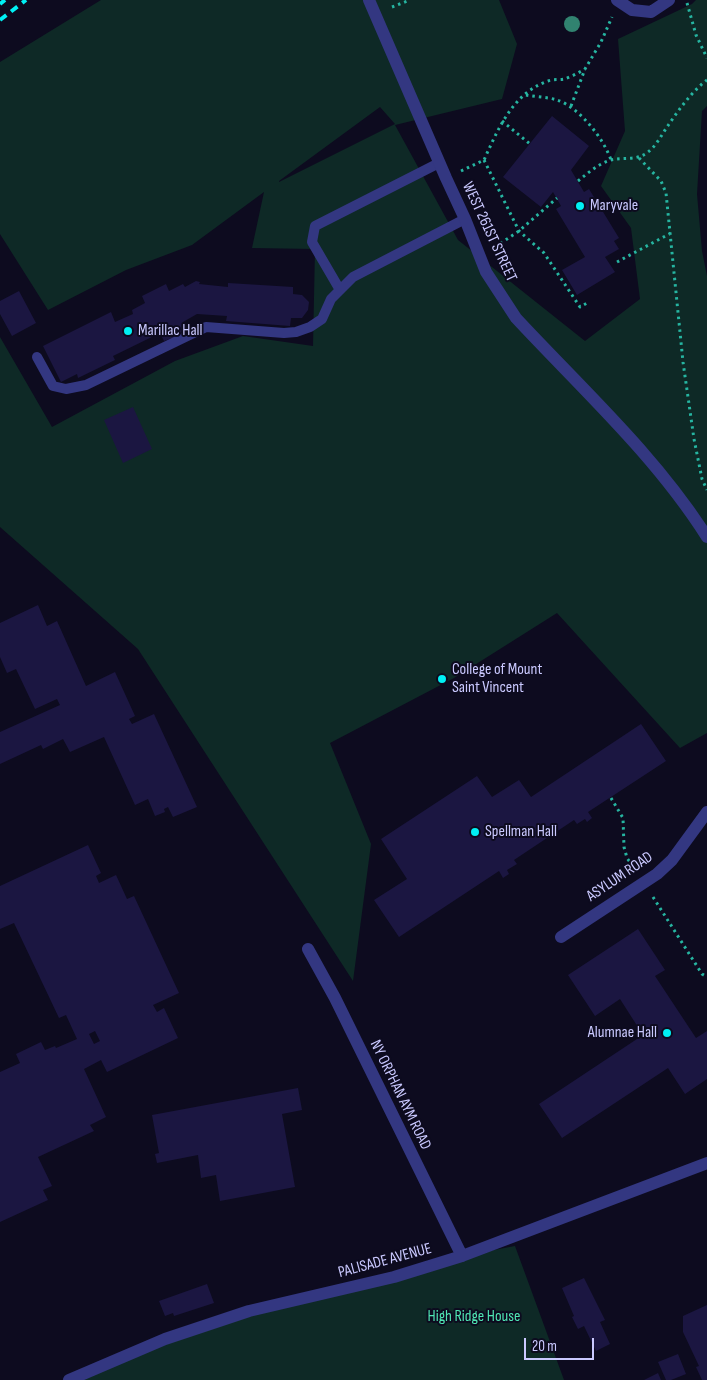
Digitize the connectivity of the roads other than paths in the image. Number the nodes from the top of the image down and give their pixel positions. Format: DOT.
graph roads {
  1 [pos="369,0"];
  2 [pos="669,0"];
  3 [pos="619,2"];
  4 [pos="439,163"];
  5 [pos="465,219"];
  6 [pos="340,290"];
  7 [pos="37,357"];
  8 [pos="707,537"];
  9 [pos="707,812"];
  10 [pos="561,936"];
  11 [pos="308,949"];
  12 [pos="707,1163"];
  13 [pos="462,1256"];
  14 [pos="69,1380"];
  1 -- 4 [label="street, WEST 261ST STREET"];
  2 -- 3 [label="street"];
  4 -- 5 [label="street, WEST 261ST STREET"];
  4 -- 6 [label="lane"];
  5 -- 6 [label="lane"];
  5 -- 8 [label="street, WEST 261ST STREET"];
  6 -- 7 [label="lane"];
  9 -- 10 [label="street, ASYLUM ROAD"];
  11 -- 13 [label="street, NY ORPHAN AYM ROAD"];
  12 -- 13 [label="street, PALISADE AVENUE"];
  13 -- 14 [label="street, PALISADE AVENUE"];
}
